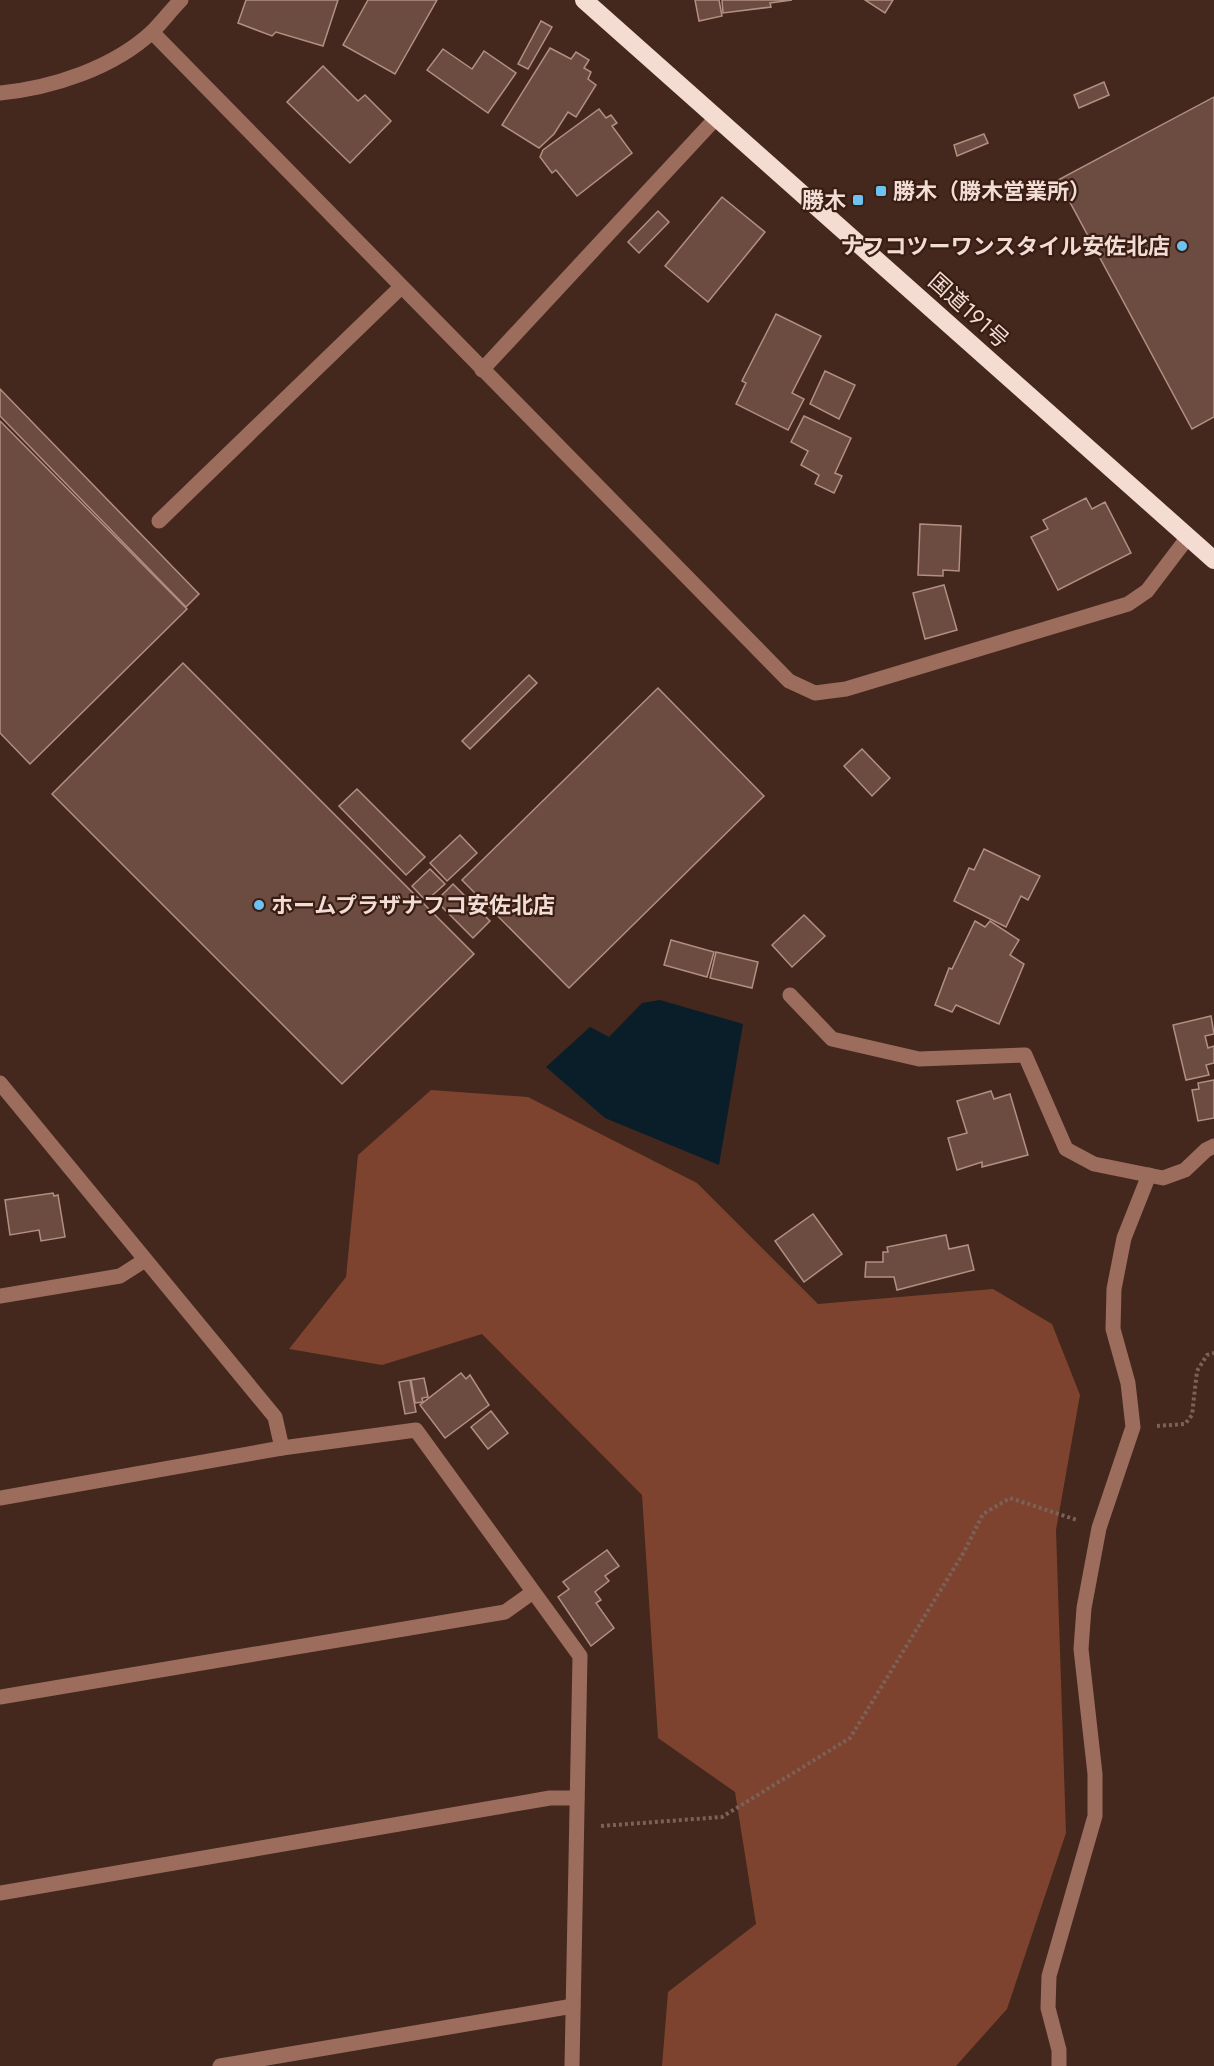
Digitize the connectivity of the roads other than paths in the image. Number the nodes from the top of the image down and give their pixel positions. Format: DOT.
graph roads {
  1 [pos="181,0"];
  2 [pos="584,0"];
  3 [pos="152,32"];
  4 [pos="0,93"];
  5 [pos="716,118"];
  6 [pos="401,287"];
  7 [pos="482,370"];
  8 [pos="159,521"];
  9 [pos="1188,537"];
  10 [pos="1214,560"];
  11 [pos="790,995"];
  12 [pos="0,1083"];
  13 [pos="1214,1146"];
  14 [pos="1149,1175"];
  15 [pos="145,1260"];
  16 [pos="0,1296"];
  17 [pos="282,1448"];
  18 [pos="0,1498"];
  19 [pos="533,1592"];
  20 [pos="0,1697"];
  21 [pos="577,1798"];
  22 [pos="0,1893"];
  23 [pos="573,2006"];
  24 [pos="220,2066"];
  25 [pos="572,2066"];
  26 [pos="1059,2066"];
  1 -- 3 [label="street"];
  2 -- 5 [label="highway, 国道191号"];
  3 -- 4 [label="street"];
  3 -- 6 [label="street"];
  5 -- 7 [label="street"];
  5 -- 9 [label="highway, 国道191号"];
  6 -- 7 [label="street"];
  6 -- 8 [label="street"];
  7 -- 9 [label="street"];
  9 -- 10 [label="highway, 国道191号"];
  11 -- 14 [label="street"];
  12 -- 15 [label="street"];
  13 -- 14 [label="street"];
  14 -- 26 [label="street"];
  15 -- 16 [label="street"];
  15 -- 17 [label="street"];
  17 -- 18 [label="street"];
  17 -- 19 [label="street"];
  19 -- 20 [label="street"];
  19 -- 21 [label="street"];
  21 -- 22 [label="street"];
  21 -- 23 [label="street"];
  23 -- 24 [label="street"];
  23 -- 25 [label="street"];
}
